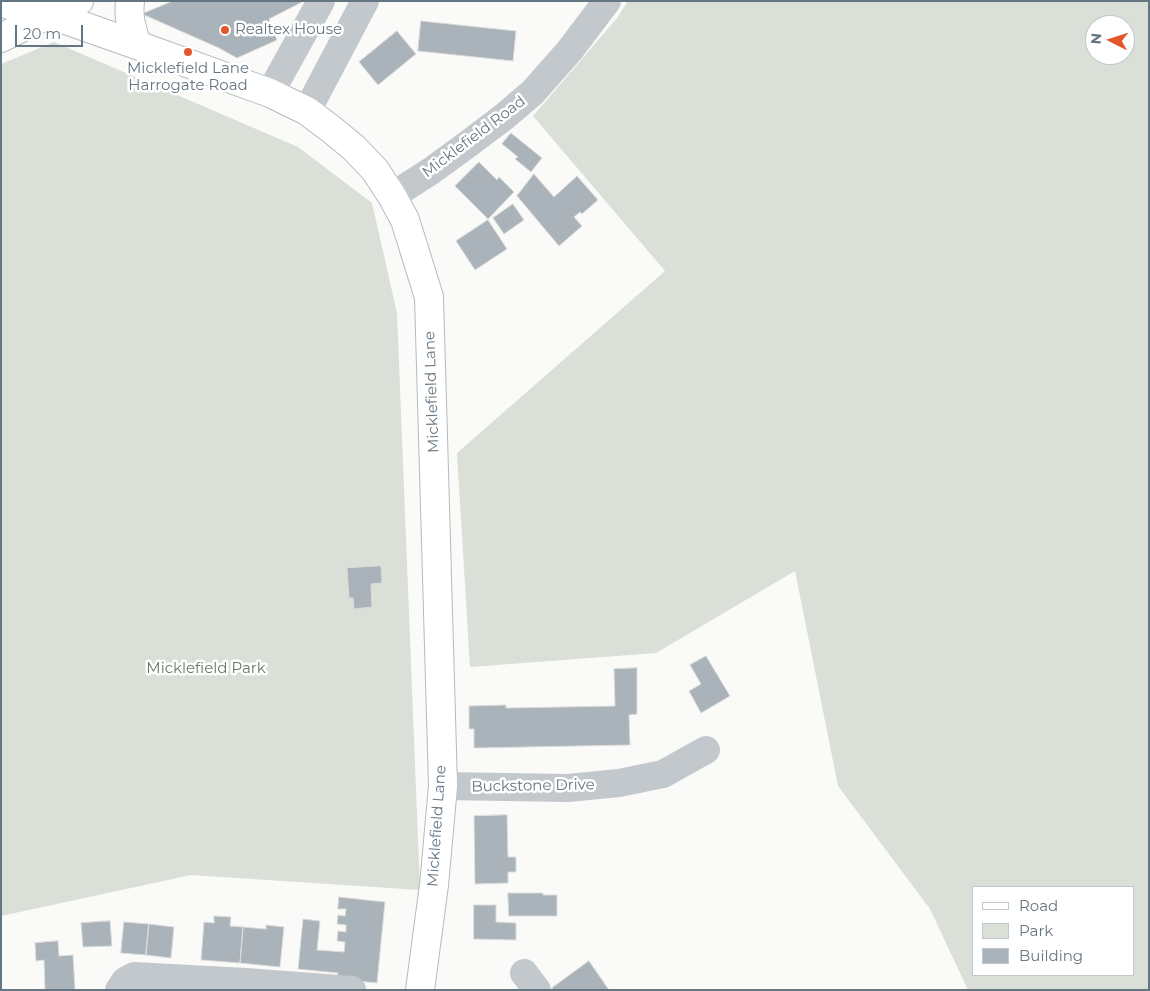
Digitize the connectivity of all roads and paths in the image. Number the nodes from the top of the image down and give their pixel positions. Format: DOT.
graph roads {
  1 [pos="130,1"];
  2 [pos="321,1"];
  3 [pos="365,1"];
  4 [pos="607,1"];
  5 [pos="1,4"];
  6 [pos="62,6"];
  7 [pos="1,38"];
  8 [pos="137,45"];
  9 [pos="270,93"];
  10 [pos="307,111"];
  11 [pos="392,196"];
  12 [pos="706,750"];
  13 [pos="442,786"];
  14 [pos="119,990"];
  15 [pos="352,990"];
  16 [pos="420,990"];
  1 -- 8 [label="main road"];
  2 -- 9 [label="street"];
  3 -- 10 [label="street"];
  4 -- 11 [label="street, Micklefield Road"];
  5 -- 6 [label="main road, Micklefield Lane"];
  6 -- 7 [label="main road"];
  6 -- 8 [label="main road, Micklefield Lane"];
  8 -- 9 [label="main road, Micklefield Lane"];
  9 -- 10 [label="main road, Micklefield Lane"];
  10 -- 11 [label="main road, Micklefield Lane"];
  11 -- 13 [label="main road, Micklefield Lane"];
  12 -- 13 [label="street, Buckstone Drive"];
  13 -- 16 [label="main road, Micklefield Lane"];
  14 -- 15 [label="street"];
}
